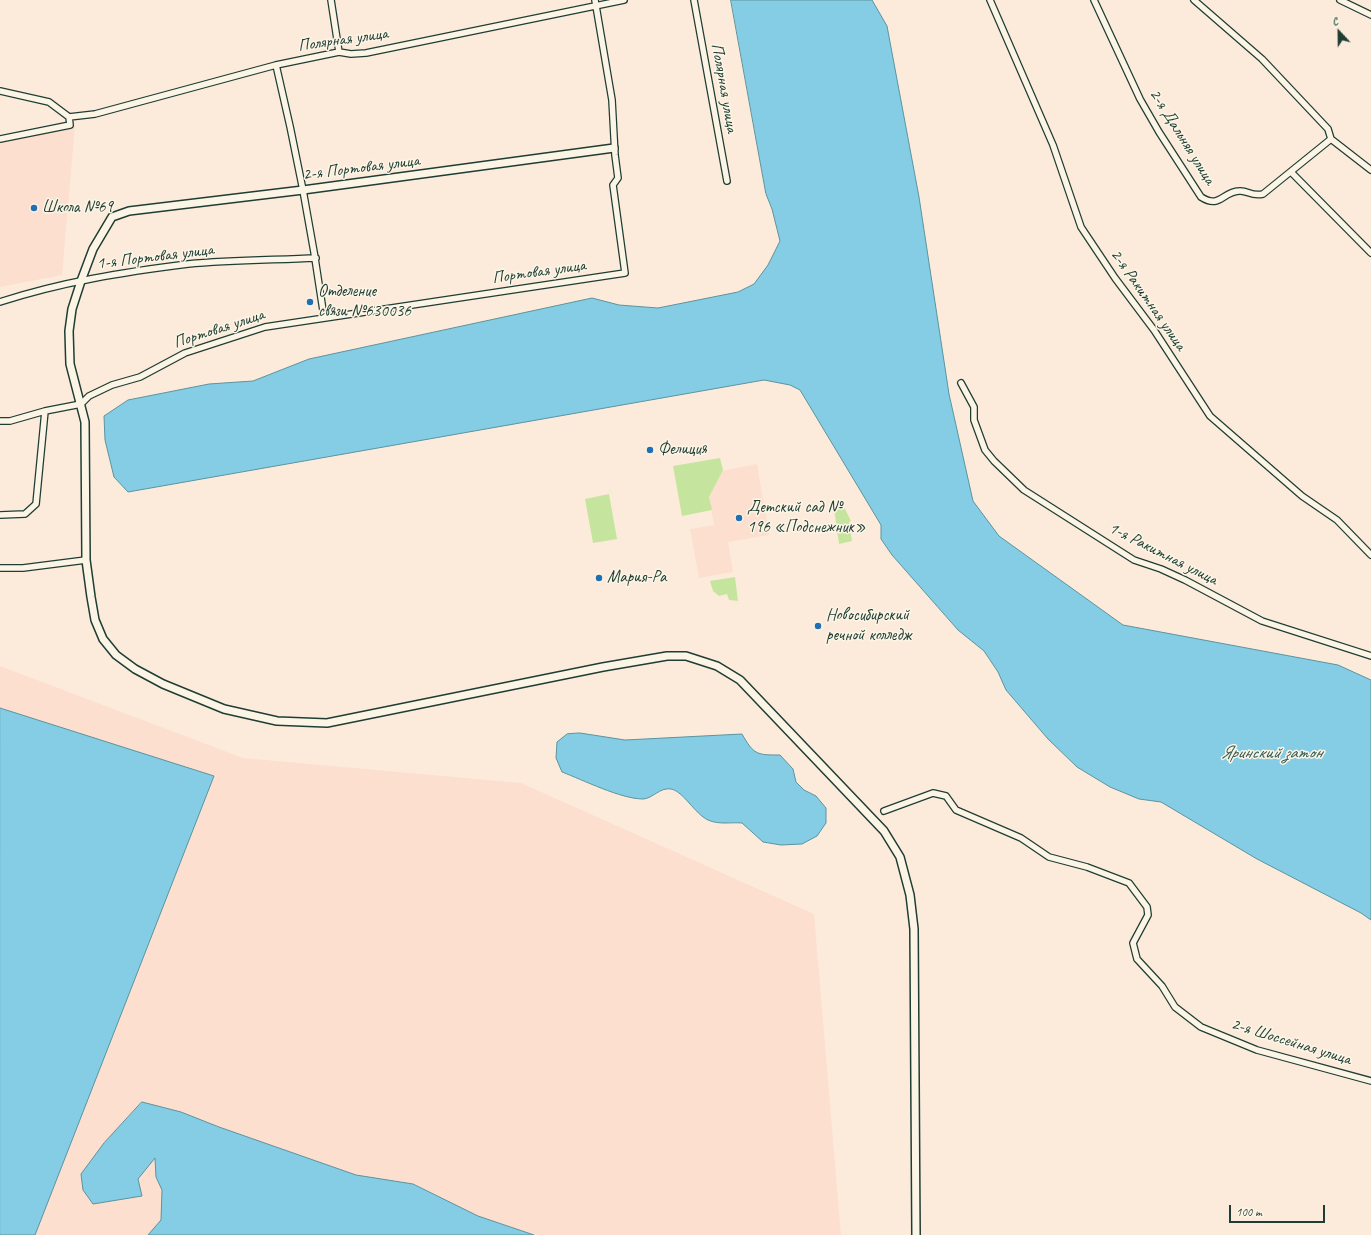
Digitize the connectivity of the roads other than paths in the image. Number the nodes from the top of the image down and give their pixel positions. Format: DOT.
graph roads {
  1 [pos="331,0"];
  2 [pos="624,0"];
  3 [pos="694,0"];
  4 [pos="990,0"];
  5 [pos="1094,0"];
  6 [pos="1194,0"];
  7 [pos="1340,0"];
  8 [pos="596,3"];
  9 [pos="1371,15"];
  10 [pos="339,52"];
  11 [pos="276,65"];
  12 [pos="0,91"];
  13 [pos="69,117"];
  14 [pos="0,139"];
  15 [pos="1331,139"];
  16 [pos="614,148"];
  17 [pos="1371,170"];
  18 [pos="1291,172"];
  19 [pos="727,181"];
  20 [pos="303,190"];
  21 [pos="1371,253"];
  22 [pos="316,258"];
  23 [pos="81,281"];
  24 [pos="0,302"];
  25 [pos="324,317"];
  26 [pos="961,383"];
  27 [pos="80,404"];
  28 [pos="45,411"];
  29 [pos="0,421"];
  30 [pos="0,515"];
  31 [pos="1371,555"];
  32 [pos="86,560"];
  33 [pos="0,568"];
  34 [pos="1371,656"];
  35 [pos="884,811"];
  36 [pos="1371,1080"];
  37 [pos="916,1235"];
  1 -- 10 [label="street"];
  2 -- 8 [label="street, Полярная улица"];
  3 -- 19 [label="street, Полярная улица"];
  4 -- 31 [label="street, 2-я Ракитная улица"];
  5 -- 18 [label="street, 2-я Дальняя улица"];
  6 -- 15 [label="street"];
  7 -- 9 [label="street"];
  8 -- 10 [label="street, Полярная улица"];
  8 -- 16 [label="street"];
  10 -- 11 [label="street, Полярная улица"];
  11 -- 13 [label="street, Полярная улица"];
  11 -- 20 [label="street"];
  12 -- 13 [label="street"];
  13 -- 14 [label="street"];
  15 -- 17 [label="street"];
  15 -- 18 [label="street, 2-я Дальняя улица"];
  16 -- 20 [label="street, 2-я Портовая улица"];
  16 -- 25 [label="street, Портовая улица"];
  18 -- 21 [label="street"];
  20 -- 22 [label="street"];
  20 -- 23 [label="street, 2-я Портовая улица"];
  22 -- 23 [label="street, 1-я Портовая улица"];
  22 -- 25 [label="street"];
  23 -- 24 [label="street, 1-я Портовая улица"];
  23 -- 27 [label="street"];
  25 -- 27 [label="street, Портовая улица"];
  26 -- 34 [label="street, 1-я Ракитная улица"];
  27 -- 28 [label="street, Портовая улица"];
  27 -- 32 [label="street"];
  28 -- 29 [label="street, Портовая улица"];
  28 -- 30 [label="street"];
  32 -- 33 [label="street"];
  32 -- 37 [label="street"];
  35 -- 36 [label="street, 2-я Шоссейная улица"];
}
